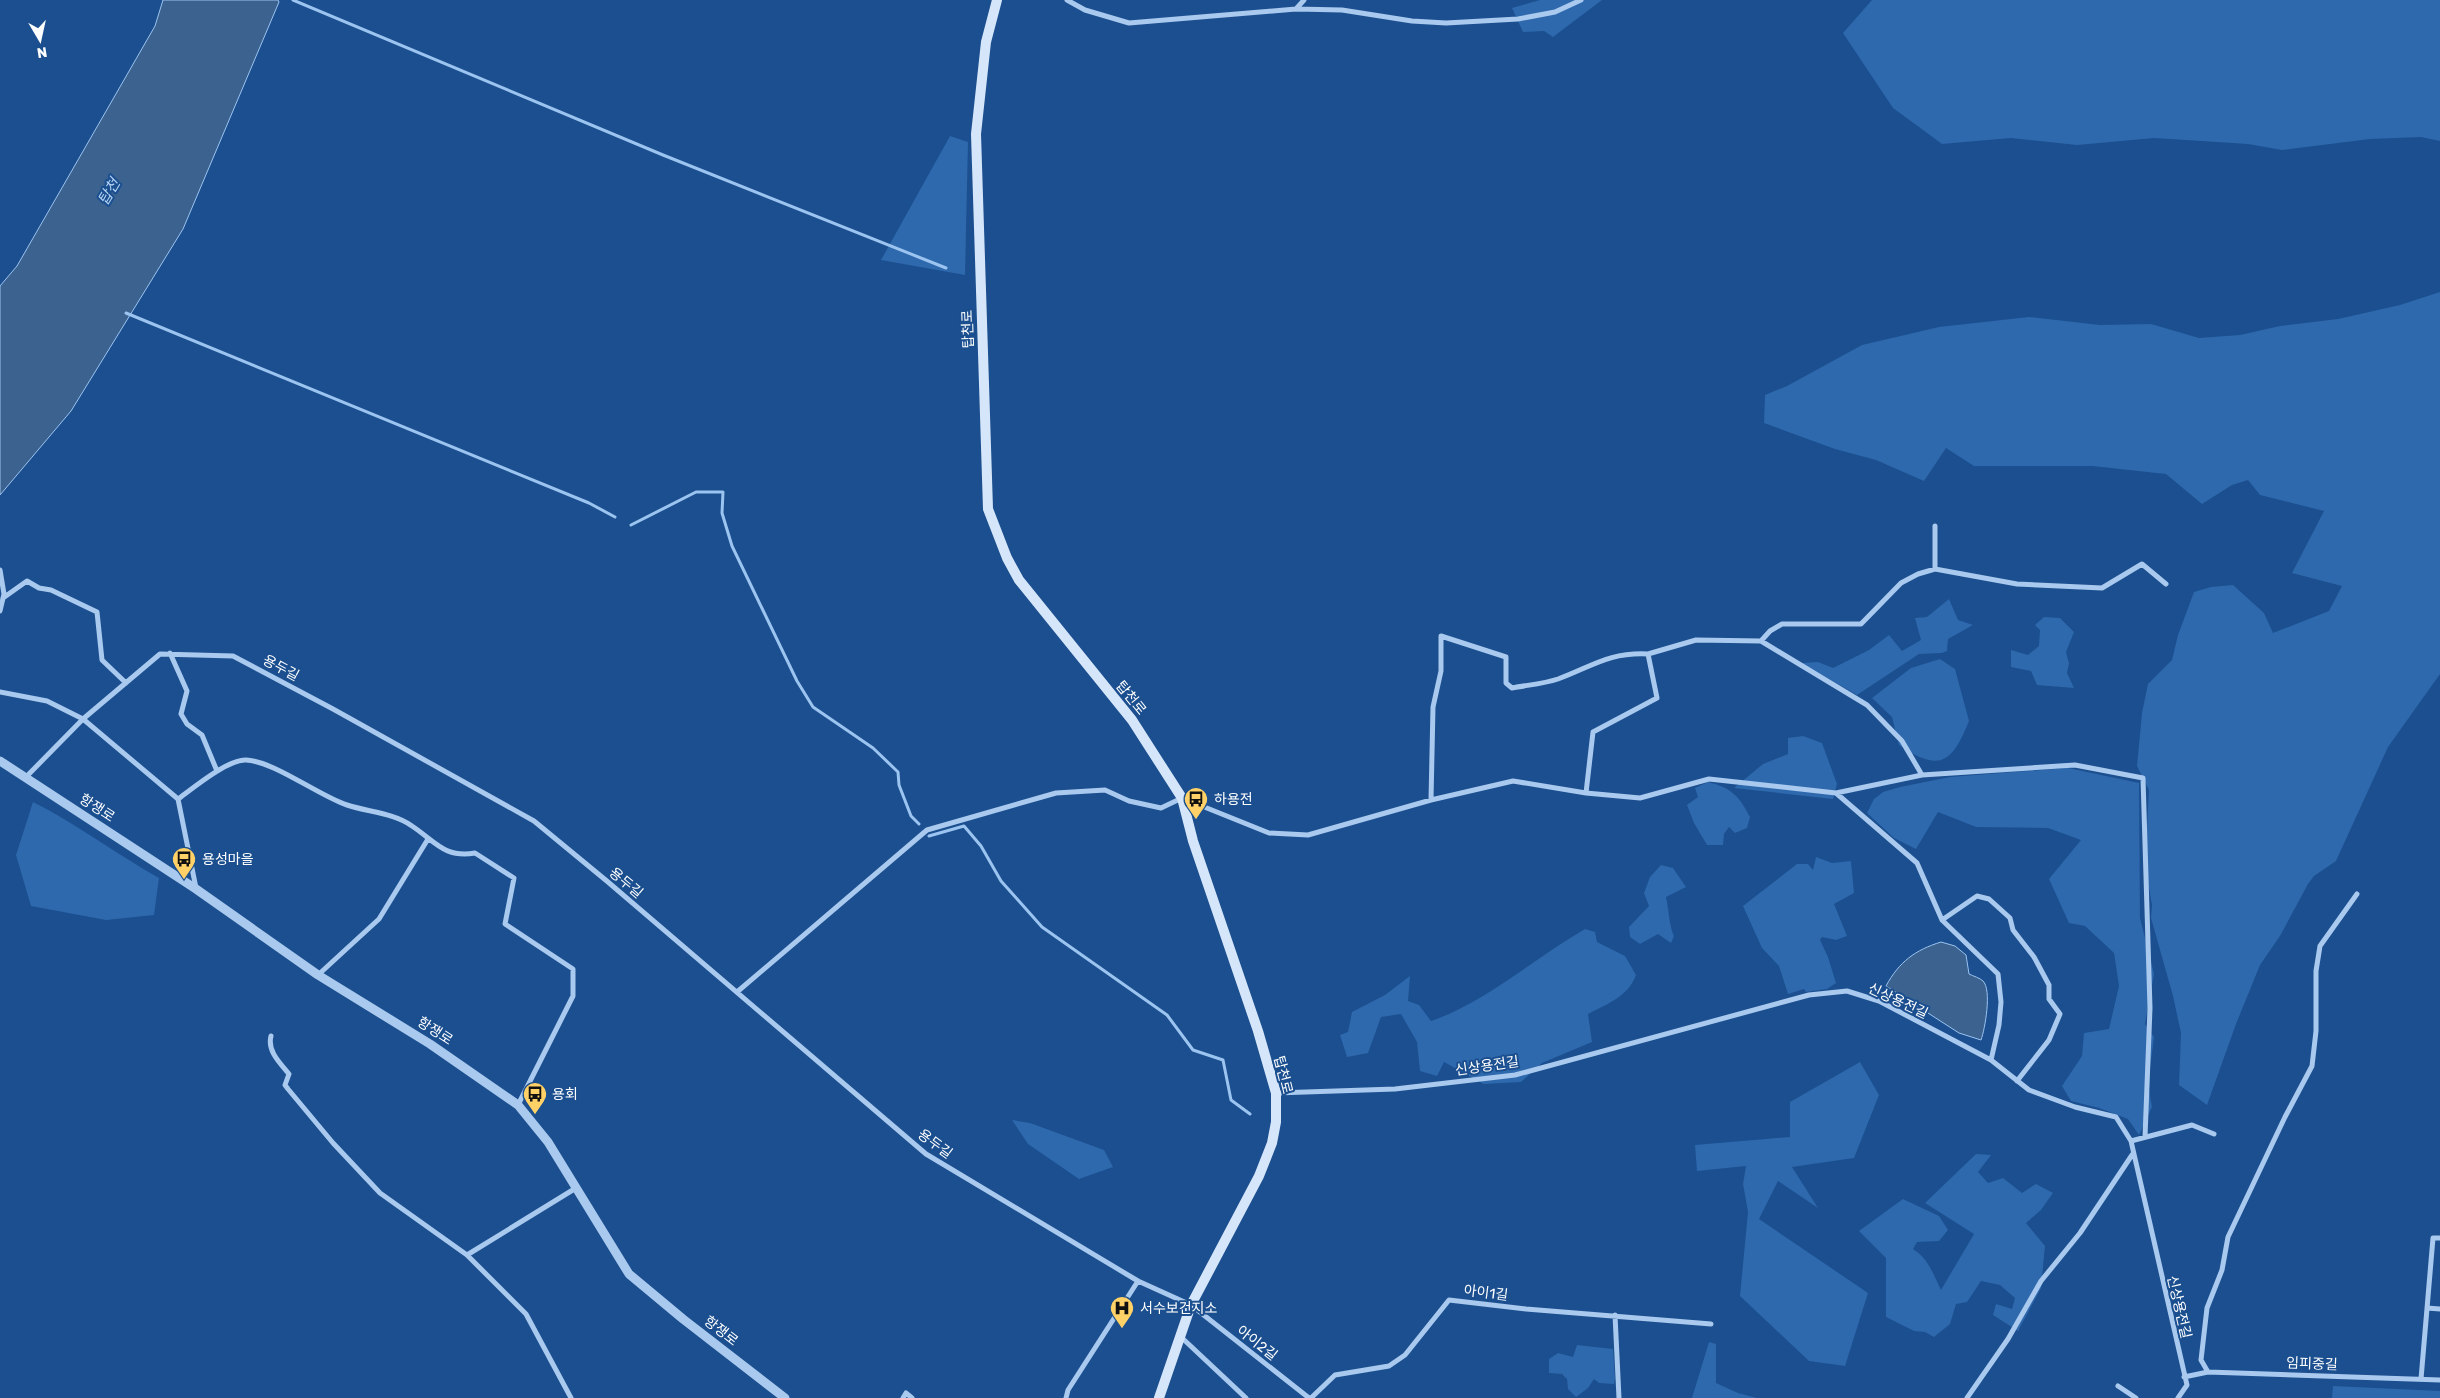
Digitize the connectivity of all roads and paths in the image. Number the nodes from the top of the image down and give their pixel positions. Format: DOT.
graph roads {
  1 [pos="997,0"];
  2 [pos="1067,0"];
  3 [pos="1304,0"];
  4 [pos="1581,0"];
  5 [pos="1296,9"];
  6 [pos="1935,526"];
  7 [pos="0,570"];
  8 [pos="1935,570"];
  9 [pos="2166,584"];
  10 [pos="3,598"];
  11 [pos="0,611"];
  12 [pos="1762,641"];
  13 [pos="170,653"];
  14 [pos="1648,654"];
  15 [pos="126,682"];
  16 [pos="0,692"];
  17 [pos="82,719"];
  18 [pos="0,761"];
  19 [pos="217,771"];
  20 [pos="1922,775"];
  21 [pos="26,777"];
  22 [pos="1836,793"];
  23 [pos="1586,794"];
  24 [pos="1182,798"];
  25 [pos="178,799"];
  26 [pos="1431,800"];
  27 [pos="428,839"];
  28 [pos="196,889"];
  29 [pos="2357,894"];
  30 [pos="1942,920"];
  31 [pos="318,975"];
  32 [pos="737,992"];
  33 [pos="271,1036"];
  34 [pos="1991,1060"];
  35 [pos="2017,1081"];
  36 [pos="1276,1093"];
  37 [pos="518,1105"];
  38 [pos="2214,1134"];
  39 [pos="2146,1137"];
  40 [pos="2130,1141"];
  41 [pos="2132,1155"];
  42 [pos="576,1188"];
  43 [pos="2440,1238"];
  44 [pos="467,1255"];
  45 [pos="1138,1281"];
  46 [pos="1191,1305"];
  47 [pos="2427,1308"];
  48 [pos="2440,1309"];
  49 [pos="1615,1315"];
  50 [pos="1711,1324"];
  51 [pos="1179,1336"];
  52 [pos="2208,1372"];
  53 [pos="2184,1377"];
  54 [pos="2420,1379"];
  55 [pos="2440,1380"];
  56 [pos="2118,1386"];
  57 [pos="570,1398"];
  58 [pos="785,1398"];
  59 [pos="903,1398"];
  60 [pos="912,1398"];
  61 [pos="1066,1398"];
  62 [pos="1159,1398"];
  63 [pos="1246,1398"];
  64 [pos="1310,1398"];
  65 [pos="1619,1398"];
  66 [pos="1967,1398"];
  67 [pos="2136,1398"];
  68 [pos="2178,1398"];
  1 -- 24 [label="main road, 탑천로"];
  2 -- 5 [label="street"];
  3 -- 5 [label="street"];
  4 -- 5 [label="street"];
  6 -- 8 [label="street"];
  7 -- 10 [label="street"];
  8 -- 9 [label="street"];
  8 -- 12 [label="street"];
  10 -- 11 [label="street"];
  10 -- 15 [label="street"];
  12 -- 14 [label="street"];
  12 -- 20 [label="street"];
  13 -- 15 [label="street, 용두길"];
  13 -- 19 [label="street"];
  13 -- 32 [label="street, 용두길"];
  14 -- 23 [label="street"];
  14 -- 26 [label="street"];
  15 -- 17 [label="street, 용두길"];
  16 -- 17 [label="street"];
  17 -- 21 [label="street, 용두길"];
  17 -- 25 [label="street"];
  18 -- 21 [label="street, 항쟁로"];
  19 -- 25 [label="street"];
  19 -- 27 [label="street"];
  20 -- 22 [label="street"];
  20 -- 39 [label="street"];
  21 -- 28 [label="street, 항쟁로"];
  22 -- 23 [label="street"];
  22 -- 30 [label="street"];
  23 -- 26 [label="street"];
  24 -- 26 [label="street"];
  24 -- 32 [label="street"];
  24 -- 36 [label="main road, 탑천로"];
  25 -- 28 [label="street"];
  27 -- 31 [label="street"];
  27 -- 37 [label="street"];
  28 -- 31 [label="street, 항쟁로"];
  29 -- 52 [label="street"];
  30 -- 34 [label="street"];
  30 -- 35 [label="street"];
  31 -- 37 [label="street, 항쟁로"];
  32 -- 45 [label="street, 용두길"];
  33 -- 44 [label="street"];
  34 -- 35 [label="street, 신상용전길"];
  34 -- 36 [label="street, 신상용전길"];
  35 -- 40 [label="street, 신상용전길"];
  36 -- 46 [label="main road, 탑천로"];
  37 -- 42 [label="street, 항쟁로"];
  38 -- 39 [label="street"];
  39 -- 40 [label="street"];
  40 -- 41 [label="street, 신상용전길"];
  41 -- 53 [label="street, 신상용전길"];
  41 -- 66 [label="street"];
  42 -- 44 [label="street"];
  42 -- 58 [label="street, 항쟁로"];
  43 -- 47 [label="street"];
  44 -- 57 [label="street"];
  45 -- 46 [label="street, 용두길"];
  45 -- 61 [label="street"];
  46 -- 51 [label="main road, 탑천로"];
  46 -- 64 [label="street, 아이2길"];
  47 -- 48 [label="street"];
  47 -- 54 [label="street"];
  49 -- 50 [label="street"];
  49 -- 64 [label="street, 아이1길"];
  49 -- 65 [label="street"];
  51 -- 62 [label="main road, 탑천로"];
  51 -- 63 [label="street"];
  52 -- 53 [label="street, 임피중길"];
  52 -- 54 [label="street, 임피중길"];
  53 -- 68 [label="street, 신상용전길"];
  54 -- 55 [label="street, 임피중길"];
  56 -- 67 [label="street"];
  59 -- 60 [label="street"];
}
